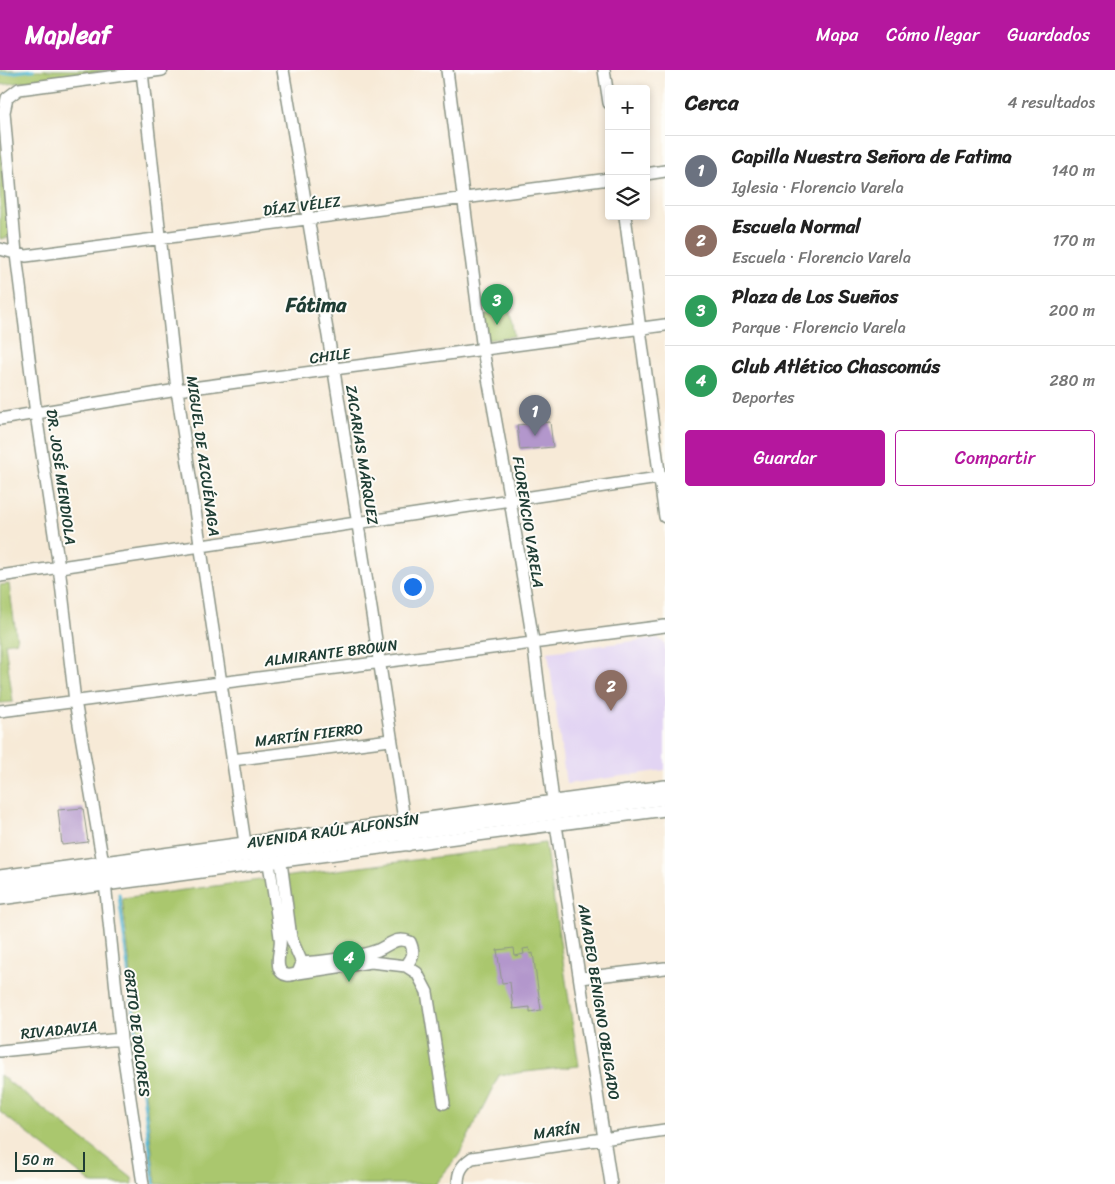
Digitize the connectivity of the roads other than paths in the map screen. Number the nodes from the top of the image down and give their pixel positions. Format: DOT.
graph roads {
  1 [pos="162,70"];
  2 [pos="282,70"];
  3 [pos="447,70"];
  4 [pos="604,70"];
  5 [pos="142,72"];
  6 [pos="606,85"];
  7 [pos="665,171"];
  8 [pos="650,173"];
  9 [pos="605,180"];
  10 [pos="464,198"];
  11 [pos="308,220"];
  12 [pos="626,220"];
  13 [pos="161,238"];
  14 [pos="0,249"];
  15 [pos="16,254"];
  16 [pos="665,325"];
  17 [pos="640,328"];
  18 [pos="483,350"];
  19 [pos="334,371"];
  20 [pos="177,390"];
  21 [pos="36,414"];
  22 [pos="0,420"];
  23 [pos="663,478"];
  24 [pos="510,500"];
  25 [pos="665,517"];
  26 [pos="358,523"];
  27 [pos="201,548"];
  28 [pos="59,567"];
  29 [pos="0,576"];
  30 [pos="665,626"];
  31 [pos="533,641"];
  32 [pos="379,662"];
  33 [pos="220,682"];
  34 [pos="75,701"];
  35 [pos="0,712"];
  36 [pos="390,740"];
  37 [pos="232,760"];
  38 [pos="665,786"];
  39 [pos="665,797"];
  40 [pos="553,801"];
  41 [pos="665,810"];
  42 [pos="556,825"];
  43 [pos="406,833"];
  44 [pos="245,843"];
  45 [pos="281,862"];
  46 [pos="269,864"];
  47 [pos="104,874"];
  48 [pos="0,876"];
  49 [pos="0,887"];
  50 [pos="0,899"];
  51 [pos="406,966"];
  52 [pos="300,968"];
  53 [pos="665,968"];
  54 [pos="581,978"];
  55 [pos="121,1039"];
  56 [pos="0,1052"];
  57 [pos="444,1103"];
  58 [pos="665,1130"];
  59 [pos="604,1139"];
  60 [pos="143,1184"];
  61 [pos="458,1184"];
  62 [pos="611,1184"];
  1 -- 5 [label="street"];
  2 -- 11 [label="street, ZACARIAS MÁRQUEZ"];
  3 -- 10 [label="street, FLORENCIO VARELA"];
  4 -- 6 [label="street"];
  5 -- 13 [label="street, MIGUEL DE AZCUÉNAGA"];
  5 -- 15 [label="street, DR. JOSÉ MENDIOLA"];
  7 -- 8 [label="street"];
  9 -- 10 [label="street, DÍAZ VÉLEZ"];
  10 -- 11 [label="street, DÍAZ VÉLEZ"];
  10 -- 18 [label="street, FLORENCIO VARELA"];
  11 -- 13 [label="street, DÍAZ VÉLEZ"];
  11 -- 19 [label="street, ZACARIAS MÁRQUEZ"];
  12 -- 17 [label="street"];
  13 -- 15 [label="street, DÍAZ VÉLEZ"];
  13 -- 20 [label="street, MIGUEL DE AZCUÉNAGA"];
  14 -- 15 [label="street, DÍAZ VÉLEZ"];
  15 -- 21 [label="street, DR. JOSÉ MENDIOLA"];
  16 -- 17 [label="street, CHILE"];
  17 -- 18 [label="street, CHILE"];
  17 -- 23 [label="street"];
  18 -- 19 [label="street, CHILE"];
  18 -- 24 [label="street, FLORENCIO VARELA"];
  19 -- 20 [label="street, CHILE"];
  19 -- 26 [label="street, ZACARIAS MÁRQUEZ"];
  20 -- 21 [label="street, CHILE"];
  20 -- 27 [label="street, MIGUEL DE AZCUÉNAGA"];
  21 -- 22 [label="street, CHILE"];
  21 -- 28 [label="street, DR. JOSÉ MENDIOLA"];
  23 -- 24 [label="street"];
  23 -- 25 [label="street"];
  24 -- 26 [label="street"];
  24 -- 31 [label="street, FLORENCIO VARELA"];
  26 -- 27 [label="street"];
  26 -- 32 [label="street, ZACARIAS MÁRQUEZ"];
  27 -- 28 [label="street"];
  27 -- 33 [label="street, MIGUEL DE AZCUÉNAGA"];
  28 -- 29 [label="street"];
  28 -- 34 [label="street, DR. JOSÉ MENDIOLA"];
  30 -- 31 [label="street, ALMIRANTE BROWN"];
  31 -- 32 [label="street, ALMIRANTE BROWN"];
  31 -- 40 [label="street, FLORENCIO VARELA"];
  32 -- 33 [label="street, ALMIRANTE BROWN"];
  32 -- 36 [label="street, ZACARIAS MÁRQUEZ"];
  33 -- 34 [label="street, ALMIRANTE BROWN"];
  33 -- 37 [label="street, MIGUEL DE AZCUÉNAGA"];
  34 -- 35 [label="street, ALMIRANTE BROWN"];
  34 -- 47 [label="street, DR. JOSÉ MENDIOLA"];
  36 -- 37 [label="street, MARTÍN FIERRO"];
  36 -- 43 [label="street, ZACARIAS MÁRQUEZ"];
  37 -- 44 [label="street, MIGUEL DE AZCUÉNAGA"];
  38 -- 40 [label="street, AVENIDA RAÚL ALFONSÍN"];
  39 -- 43 [label="main road, AVENIDA RAÚL ALFONSÍN"];
  40 -- 43 [label="street, AVENIDA RAÚL ALFONSÍN"];
  41 -- 42 [label="street, AVENIDA RAÚL ALFONSÍN"];
  42 -- 43 [label="street, AVENIDA RAÚL ALFONSÍN"];
  42 -- 54 [label="street, AMADEO BENIGNO OBLIGADO"];
  43 -- 44 [label="street, AVENIDA RAÚL ALFONSÍN"];
  43 -- 45 [label="street, AVENIDA RAÚL ALFONSÍN"];
  43 -- 47 [label="main road, AVENIDA RAÚL ALFONSÍN"];
  44 -- 47 [label="street, AVENIDA RAÚL ALFONSÍN"];
  45 -- 46 [label="street, AVENIDA RAÚL ALFONSÍN"];
  45 -- 52 [label="street"];
  46 -- 47 [label="street, AVENIDA RAÚL ALFONSÍN"];
  46 -- 52 [label="street"];
  47 -- 48 [label="street, AVENIDA RAÚL ALFONSÍN"];
  47 -- 49 [label="main road, AVENIDA RAÚL ALFONSÍN"];
  47 -- 50 [label="street, AVENIDA RAÚL ALFONSÍN"];
  47 -- 55 [label="street, GRITO DE DOLORES"];
  51 -- 52 [label="street"];
  51 -- 52 [label="street"];
  51 -- 57 [label="street"];
  53 -- 54 [label="street"];
  54 -- 59 [label="street, AMADEO BENIGNO OBLIGADO"];
  55 -- 56 [label="street, RIVADAVIA"];
  55 -- 60 [label="street, GRITO DE DOLORES"];
  58 -- 59 [label="street, MARÍN"];
  59 -- 61 [label="street, MARÍN"];
  59 -- 62 [label="street, AMADEO BENIGNO OBLIGADO"];
}
